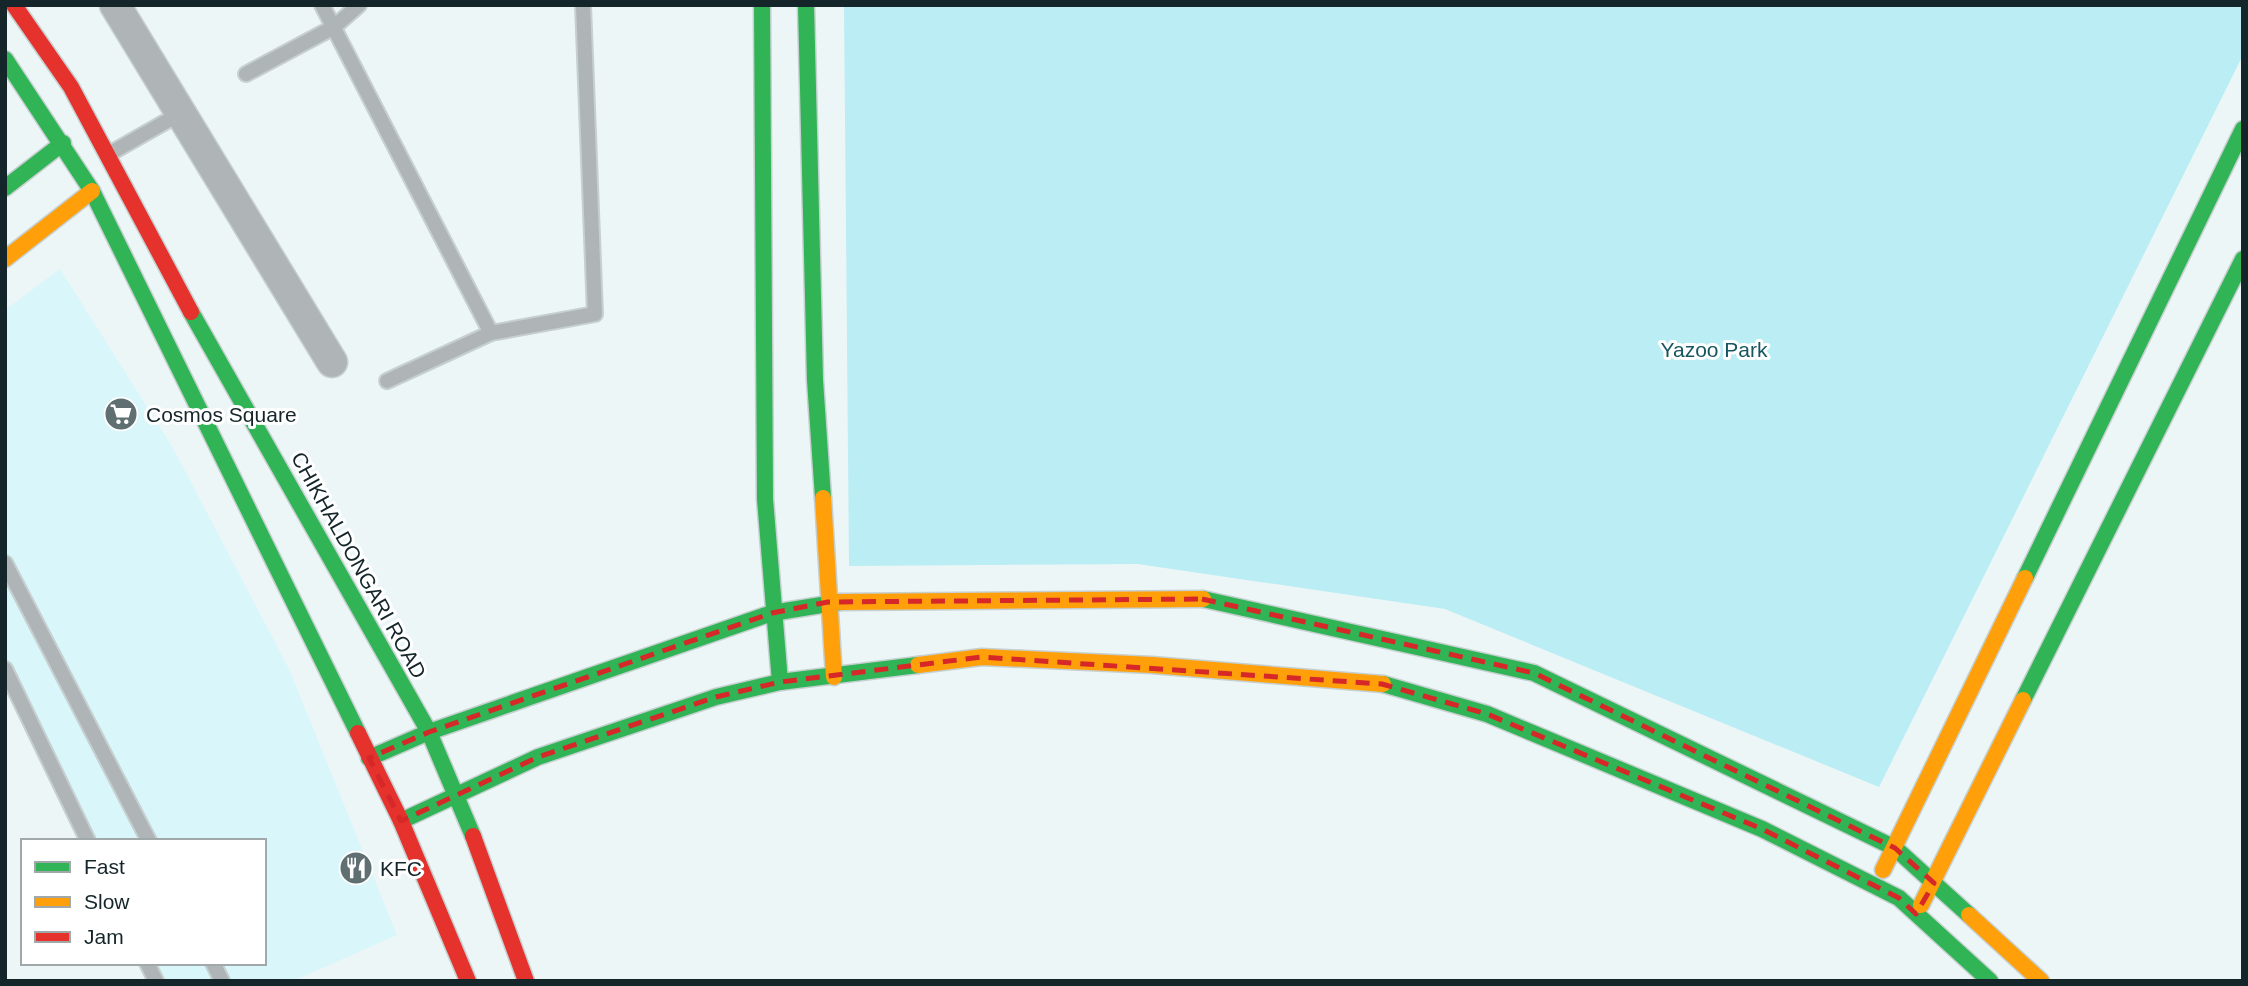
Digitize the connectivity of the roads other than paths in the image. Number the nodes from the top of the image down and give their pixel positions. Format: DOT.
graph roads {
  1 [pos="14,5"];
  2 [pos="115,5"];
  3 [pos="321,5"];
  4 [pos="359,5"];
  5 [pos="583,5"];
  6 [pos="762,5"];
  7 [pos="806,5"];
  8 [pos="334,27"];
  9 [pos="5,59"];
  10 [pos="246,74"];
  11 [pos="181,113"];
  12 [pos="2243,129"];
  13 [pos="63,142"];
  14 [pos="108,155"];
  15 [pos="5,188"];
  16 [pos="92,191"];
  17 [pos="5,259"];
  18 [pos="2243,259"];
  19 [pos="491,333"];
  20 [pos="332,362"];
  21 [pos="387,381"];
  22 [pos="5,562"];
  23 [pos="828,602"];
  24 [pos="772,613"];
  25 [pos="5,669"];
  26 [pos="834,677"];
  27 [pos="780,682"];
  28 [pos="429,732"];
  29 [pos="369,758"];
  30 [pos="458,794"];
  31 [pos="401,821"];
  32 [pos="87,839"];
  33 [pos="148,839"];
  34 [pos="1895,848"];
  35 [pos="1934,883"];
  36 [pos="1874,885"];
  37 [pos="1916,914"];
  38 [pos="148,965"];
  39 [pos="214,965"];
  40 [pos="156,981"];
  41 [pos="222,981"];
  42 [pos="468,981"];
  43 [pos="526,981"];
  44 [pos="1990,981"];
  45 [pos="2041,981"];
  1 -- 14 [label="street, CHIKHALDONGARI ROAD"];
  2 -- 11 [label="street"];
  3 -- 8 [label="lane"];
  4 -- 8 [label="lane"];
  5 -- 19 [label="lane"];
  6 -- 24 [label="street"];
  7 -- 23 [label="street"];
  8 -- 10 [label="lane"];
  8 -- 19 [label="lane"];
  9 -- 13 [label="street"];
  11 -- 14 [label="lane"];
  11 -- 20 [label="street"];
  12 -- 34 [label="street"];
  13 -- 15 [label="street"];
  13 -- 16 [label="street"];
  14 -- 28 [label="street, CHIKHALDONGARI ROAD"];
  16 -- 17 [label="street"];
  16 -- 29 [label="street"];
  18 -- 35 [label="street"];
  19 -- 21 [label="lane"];
  22 -- 33 [label="lane"];
  23 -- 24 [label="street"];
  23 -- 26 [label="street"];
  23 -- 34 [label="street"];
  24 -- 27 [label="street"];
  24 -- 28 [label="street"];
  25 -- 32 [label="lane"];
  26 -- 27 [label="street"];
  26 -- 36 [label="street"];
  27 -- 30 [label="street"];
  28 -- 29 [label="street"];
  28 -- 30 [label="street, CHIKHALDONGARI ROAD"];
  29 -- 31 [label="street"];
  30 -- 31 [label="street"];
  30 -- 43 [label="street, CHIKHALDONGARI ROAD"];
  31 -- 42 [label="street"];
  34 -- 35 [label="street"];
  34 -- 36 [label="street"];
  35 -- 37 [label="street"];
  35 -- 45 [label="street"];
  36 -- 37 [label="street"];
  37 -- 44 [label="street"];
  38 -- 40 [label="lane"];
  39 -- 41 [label="lane"];
}
